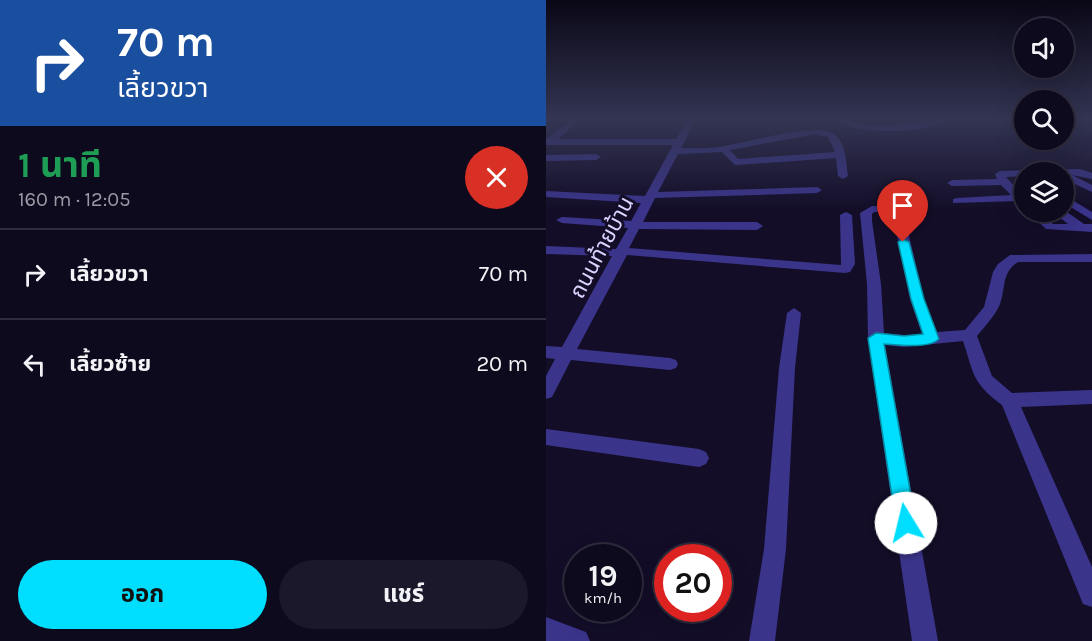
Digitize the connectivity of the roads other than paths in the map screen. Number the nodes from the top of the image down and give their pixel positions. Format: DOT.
graph roads {
  1 [pos="602,150"];
  2 [pos="676,150"];
  3 [pos="725,150"];
  4 [pos="838,150"];
  5 [pos="839,155"];
  6 [pos="596,157"];
  7 [pos="546,158"];
  8 [pos="588,169"];
  9 [pos="1074,172"];
  10 [pos="1014,175"];
  11 [pos="843,176"];
  12 [pos="1092,176"];
  13 [pos="1005,177"];
  14 [pos="1074,180"];
  15 [pos="1014,181"];
  16 [pos="952,183"];
  17 [pos="1014,188"];
  18 [pos="1092,189"];
  19 [pos="818,190"];
  20 [pos="546,194"];
  21 [pos="651,197"];
  22 [pos="1014,200"];
  23 [pos="957,201"];
  24 [pos="1074,205"];
  25 [pos="846,215"];
  26 [pos="1092,217"];
  27 [pos="562,220"];
  28 [pos="1045,222"];
  29 [pos="637,225"];
  30 [pos="757,226"];
  31 [pos="1087,228"];
  32 [pos="546,250"];
  33 [pos="622,252"];
  34 [pos="1092,258"];
  35 [pos="794,312"];
  36 [pos="969,334"];
  37 [pos="876,338"];
  38 [pos="932,339"];
  39 [pos="546,352"];
  40 [pos="567,353"];
  41 [pos="670,364"];
  42 [pos="546,392"];
  43 [pos="1092,397"];
  44 [pos="1009,400"];
  45 [pos="546,437"];
  46 [pos="699,458"];
  47 [pos="1092,595"];
  48 [pos="546,630"];
  49 [pos="577,641"];
  50 [pos="762,641"];
  51 [pos="925,641"];
  1 -- 6 [label="street"];
  2 -- 21 [label="street, ถนนท้ายบ้าน"];
  3 -- 5 [label="street"];
  4 -- 5 [label="street"];
  5 -- 11 [label="street"];
  6 -- 7 [label="street"];
  6 -- 8 [label="street"];
  9 -- 12 [label="street"];
  10 -- 13 [label="street"];
  13 -- 15 [label="street"];
  13 -- 16 [label="street"];
  13 -- 17 [label="street"];
  14 -- 18 [label="street"];
  19 -- 21 [label="street"];
  20 -- 21 [label="street"];
  21 -- 29 [label="street, ถนนท้ายบ้าน"];
  22 -- 23 [label="street"];
  24 -- 26 [label="street"];
  25 -- 33 [label="street"];
  27 -- 29 [label="street"];
  28 -- 31 [label="street"];
  29 -- 30 [label="street"];
  29 -- 33 [label="street, ถนนท้ายบ้าน"];
  32 -- 33 [label="street"];
  33 -- 40 [label="street, ถนนท้ายบ้าน"];
  34 -- 36 [label="street"];
  35 -- 50 [label="street"];
  36 -- 38 [label="street"];
  36 -- 44 [label="street"];
  37 -- 38 [label="street"];
  37 -- 38 [label="street"];
  37 -- 51 [label="street"];
  39 -- 40 [label="street"];
  40 -- 41 [label="street"];
  40 -- 42 [label="street, ถนนท้ายบ้าน"];
  43 -- 44 [label="street"];
  44 -- 47 [label="street"];
  45 -- 46 [label="street"];
  48 -- 49 [label="street"];
}
